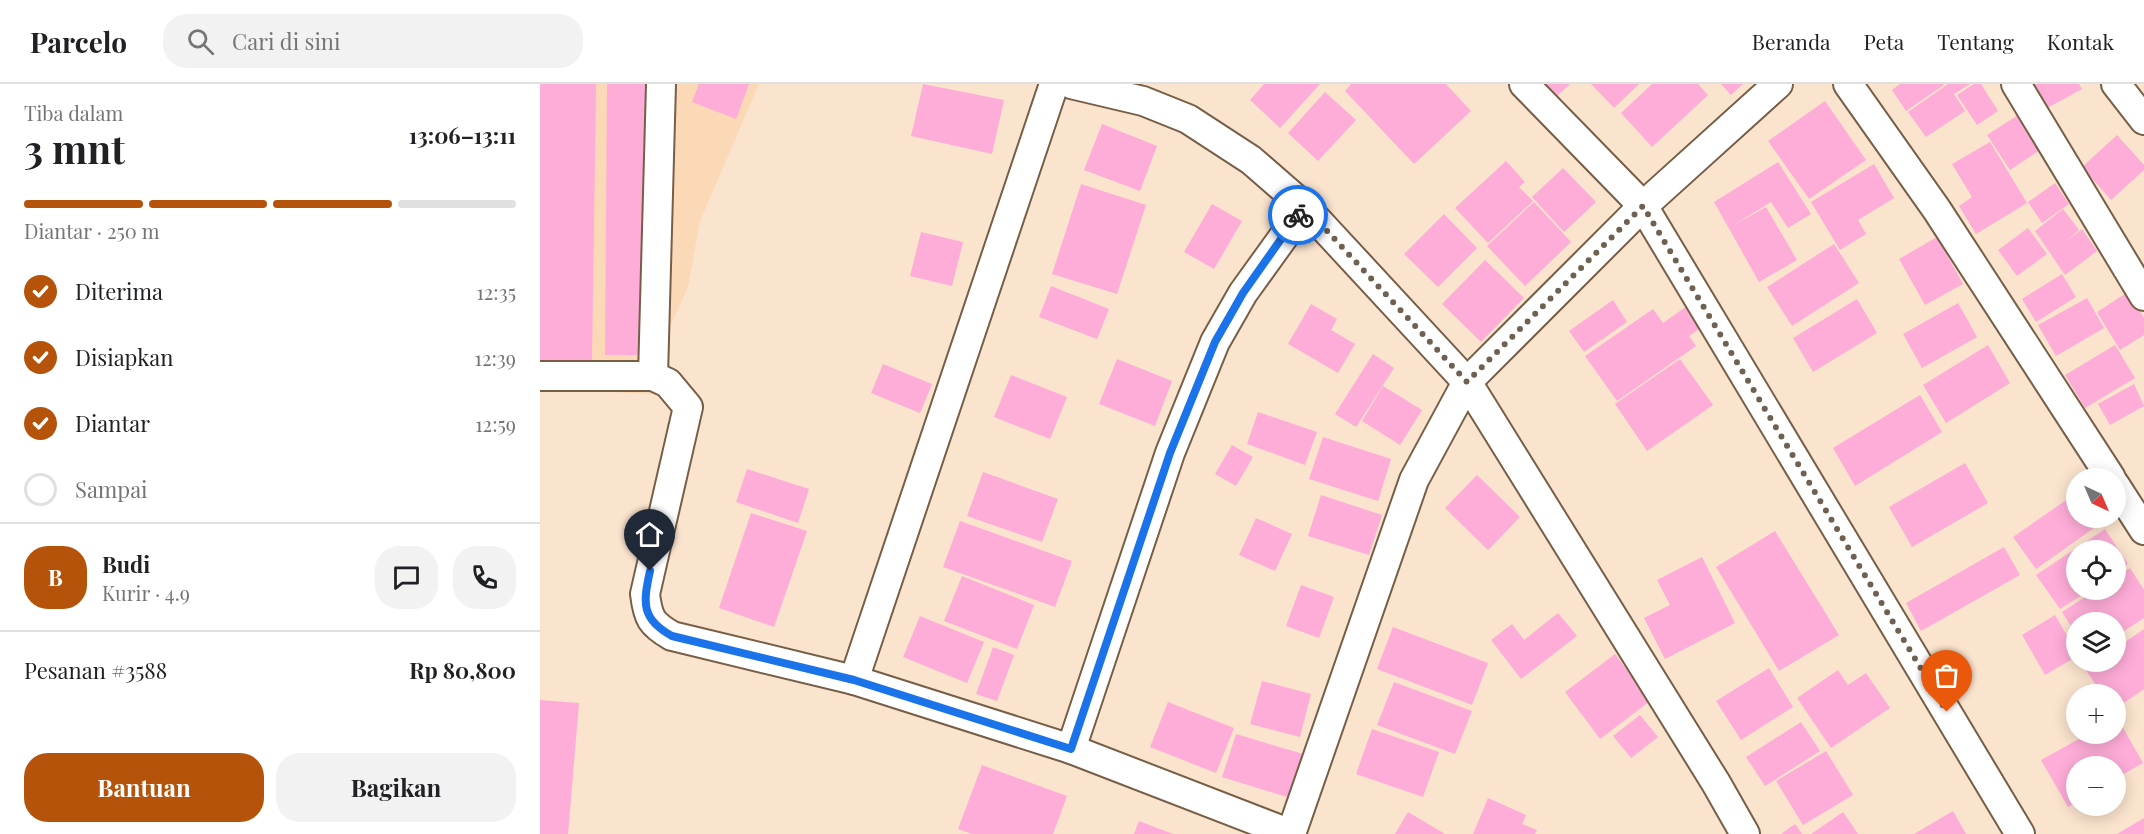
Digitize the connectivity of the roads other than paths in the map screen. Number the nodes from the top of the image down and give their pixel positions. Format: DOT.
graph roads {
  1 [pos="661,84"];
  2 [pos="1054,84"];
  3 [pos="1071,84"];
  4 [pos="1524,84"];
  5 [pos="1778,84"];
  6 [pos="1848,84"];
  7 [pos="2016,84"];
  8 [pos="2116,84"];
  9 [pos="2144,120"];
  10 [pos="1643,206"];
  11 [pos="1305,207"];
  12 [pos="2144,296"];
  13 [pos="540,376"];
  14 [pos="653,376"];
  15 [pos="1467,382"];
  16 [pos="2105,468"];
  17 [pos="2126,502"];
  18 [pos="2144,530"];
  19 [pos="854,680"];
  20 [pos="1071,749"];
  21 [pos="1744,834"];
  22 [pos="2020,834"];
  1 -- 14 [label="street"];
  2 -- 19 [label="street"];
  3 -- 11 [label="street"];
  4 -- 10 [label="street"];
  5 -- 10 [label="street"];
  6 -- 16 [label="street"];
  7 -- 12 [label="street"];
  8 -- 9 [label="street"];
  10 -- 15 [label="street"];
  10 -- 22 [label="street"];
  11 -- 15 [label="street"];
  11 -- 20 [label="street"];
  13 -- 14 [label="street"];
  14 -- 19 [label="street"];
  15 -- 20 [label="street"];
  15 -- 21 [label="street"];
  17 -- 18 [label="street"];
  19 -- 20 [label="street"];
}
